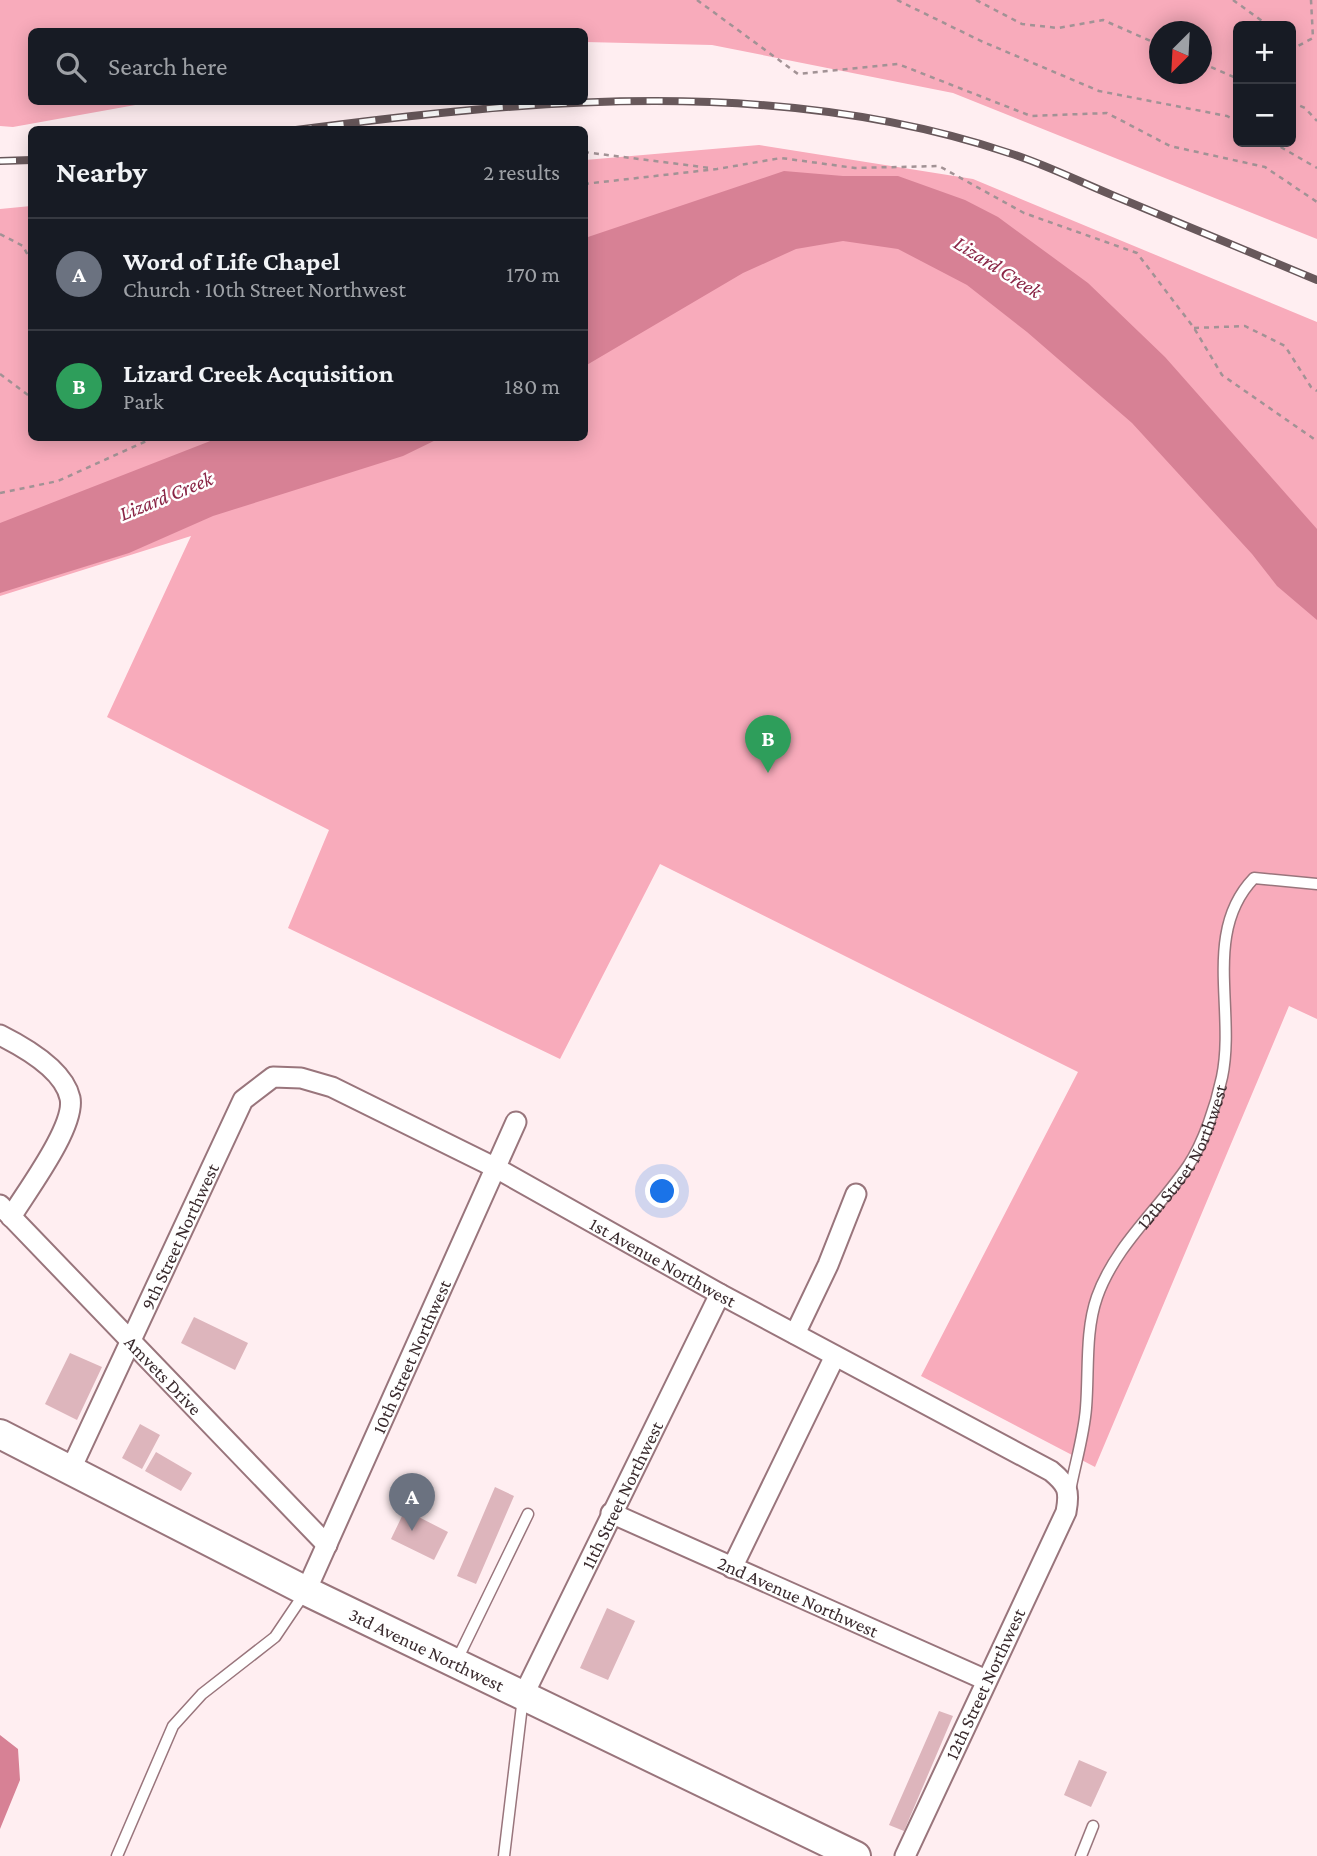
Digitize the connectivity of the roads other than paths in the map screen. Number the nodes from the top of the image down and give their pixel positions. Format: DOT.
graph roads {
  1 [pos="1317,884"];
  2 [pos="0,1035"];
  3 [pos="237,1115"];
  4 [pos="516,1122"];
  5 [pos="496,1168"];
  6 [pos="856,1194"];
  7 [pos="5,1211"];
  8 [pos="720,1294"];
  9 [pos="795,1334"];
  10 [pos="131,1344"];
  11 [pos="835,1356"];
  12 [pos="0,1434"];
  13 [pos="70,1471"];
  14 [pos="1070,1492"];
  15 [pos="611,1513"];
  16 [pos="528,1514"];
  17 [pos="327,1545"];
  18 [pos="732,1568"];
  19 [pos="306,1591"];
  20 [pos="456,1662"];
  21 [pos="986,1680"];
  22 [pos="523,1696"];
  23 [pos="1093,1826"];
  24 [pos="117,1856"];
  25 [pos="505,1856"];
  26 [pos="856,1856"];
  27 [pos="905,1856"];
  28 [pos="1081,1856"];
  1 -- 14 [label="lane, 12th Street Northwest"];
  2 -- 7 [label="street"];
  3 -- 5 [label="street, 1st Avenue Northwest"];
  3 -- 10 [label="street, 9th Street Northwest"];
  4 -- 5 [label="street, 10th Street Northwest"];
  5 -- 8 [label="street, 1st Avenue Northwest"];
  5 -- 17 [label="street, 10th Street Northwest"];
  6 -- 9 [label="street"];
  7 -- 10 [label="street, Amvets Drive"];
  8 -- 9 [label="street, 1st Avenue Northwest"];
  8 -- 15 [label="street, 11th Street Northwest"];
  9 -- 11 [label="street, 1st Avenue Northwest"];
  10 -- 13 [label="street, 9th Street Northwest"];
  10 -- 17 [label="street, Amvets Drive"];
  11 -- 14 [label="street, 1st Avenue Northwest"];
  11 -- 18 [label="street"];
  12 -- 13 [label="main road, 3rd Avenue Northwest"];
  13 -- 19 [label="main road, 3rd Avenue Northwest"];
  14 -- 21 [label="street, 12th Street Northwest"];
  15 -- 18 [label="street, 2nd Avenue Northwest"];
  15 -- 22 [label="street, 11th Street Northwest"];
  16 -- 20 [label="lane"];
  17 -- 19 [label="street, 10th Street Northwest"];
  18 -- 21 [label="street, 2nd Avenue Northwest"];
  19 -- 20 [label="main road, 3rd Avenue Northwest"];
  19 -- 24 [label="lane"];
  20 -- 22 [label="main road, 3rd Avenue Northwest"];
  21 -- 27 [label="street, 12th Street Northwest"];
  22 -- 25 [label="lane"];
  22 -- 26 [label="main road, 3rd Avenue Northwest"];
  23 -- 28 [label="lane"];
}
